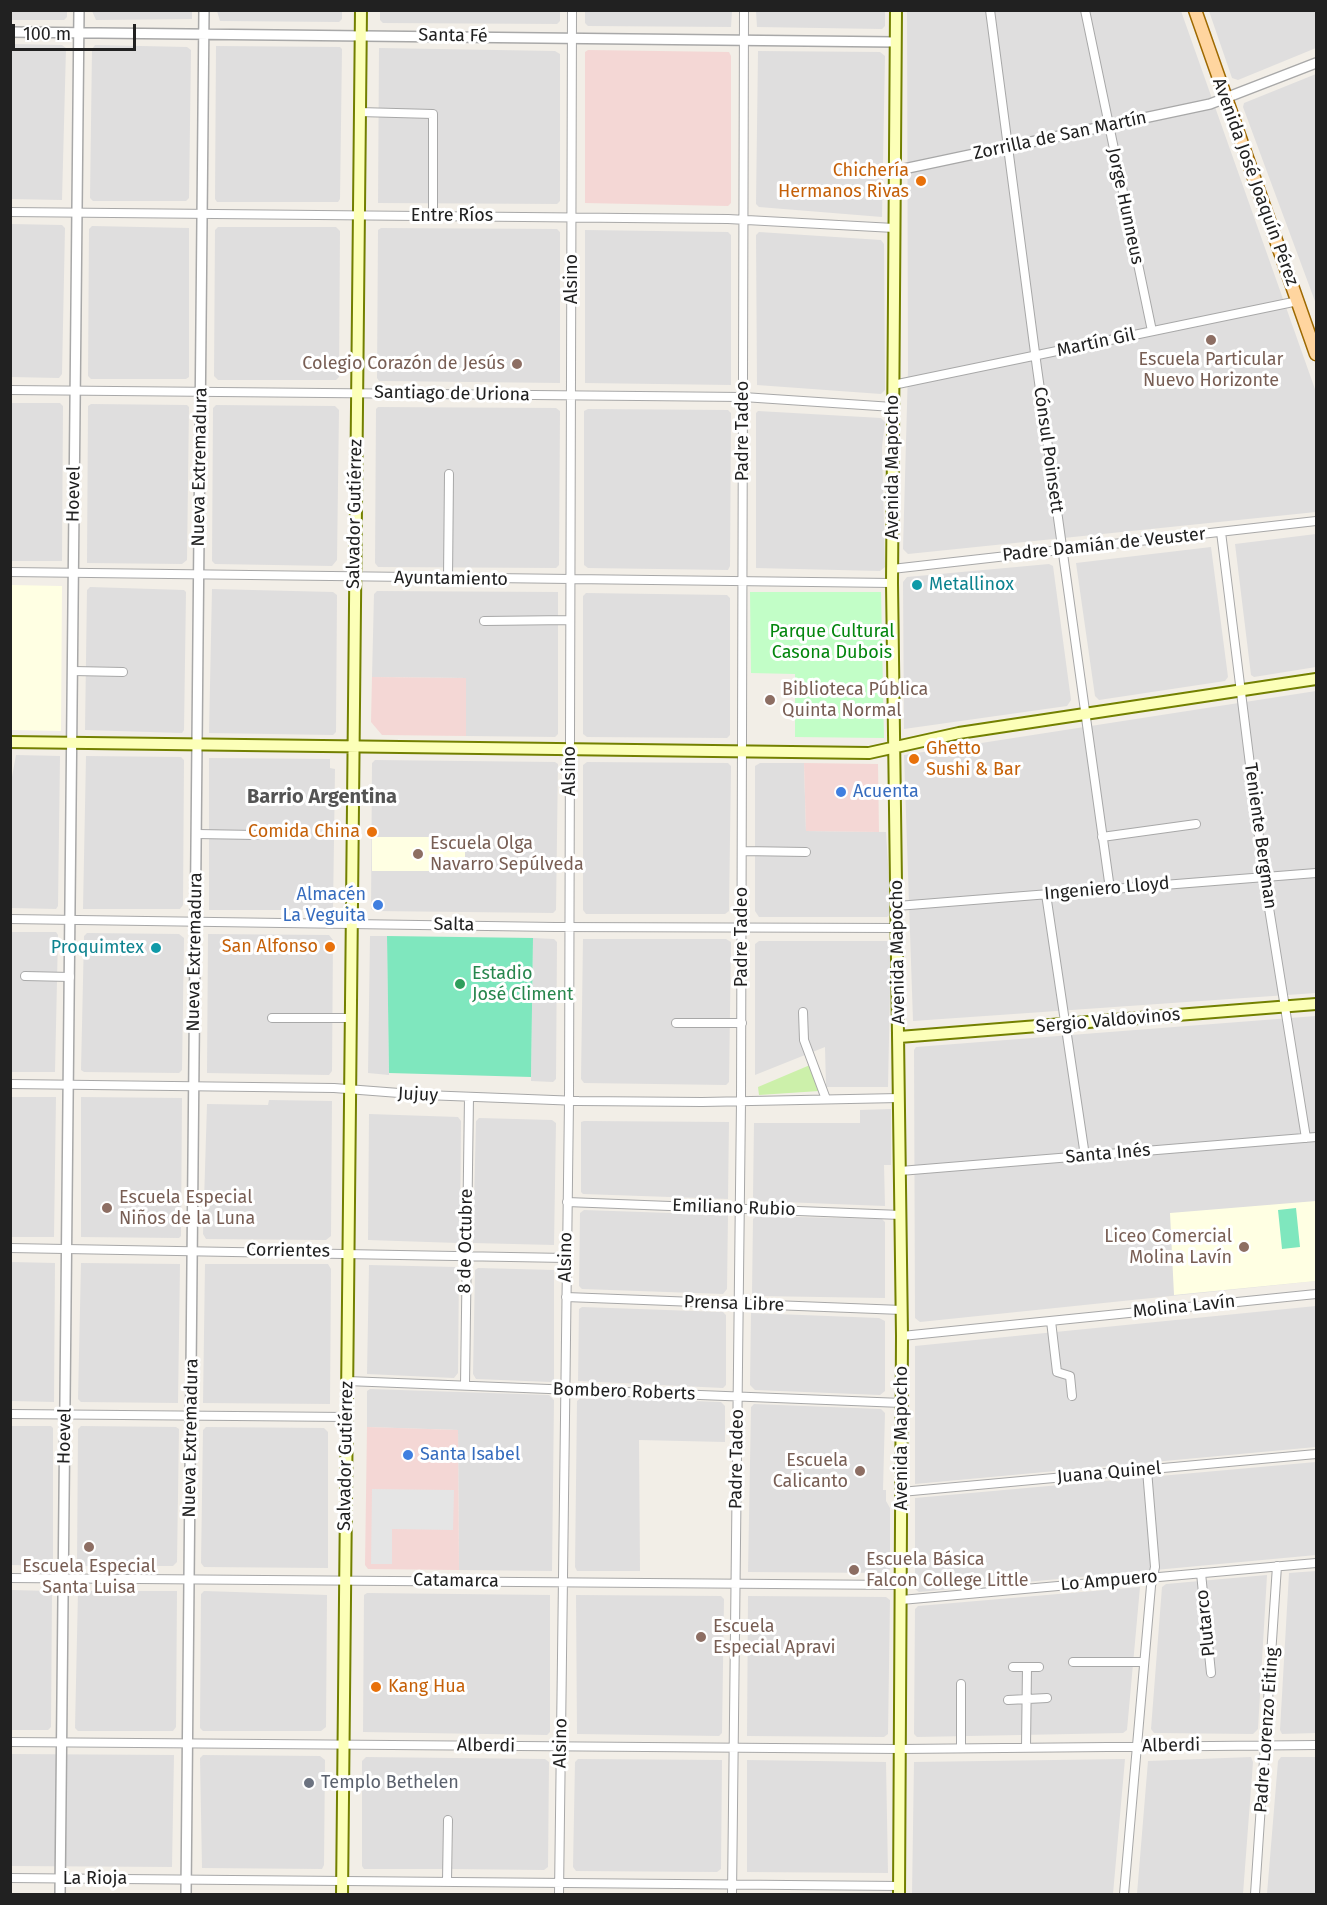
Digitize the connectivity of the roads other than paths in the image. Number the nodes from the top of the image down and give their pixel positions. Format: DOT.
graph roads {
  1 [pos="78,10"];
  2 [pos="204,10"];
  3 [pos="361,10"];
  4 [pos="572,10"];
  5 [pos="744,10"];
  6 [pos="896,10"];
  7 [pos="990,10"];
  8 [pos="1085,10"];
  9 [pos="1195,10"];
  10 [pos="10,32"];
  11 [pos="78,32"];
  12 [pos="204,34"];
  13 [pos="360,35"];
  14 [pos="572,37"];
  15 [pos="744,39"];
  16 [pos="895,42"];
  17 [pos="1317,63"];
  18 [pos="1225,100"];
  19 [pos="360,112"];
  20 [pos="1109,126"];
  21 [pos="1008,147"];
  22 [pos="894,171"];
  23 [pos="10,212"];
  24 [pos="77,213"];
  25 [pos="202,214"];
  26 [pos="358,215"];
  27 [pos="433,215"];
  28 [pos="572,216"];
  29 [pos="743,219"];
  30 [pos="894,228"];
  31 [pos="1298,301"];
  32 [pos="1152,331"];
  33 [pos="1317,354"];
  34 [pos="1035,355"];
  35 [pos="893,385"];
  36 [pos="10,390"];
  37 [pos="75,391"];
  38 [pos="201,392"];
  39 [pos="357,393"];
  40 [pos="571,396"];
  41 [pos="743,397"];
  42 [pos="893,407"];
  43 [pos="449,474"];
  44 [pos="1317,521"];
  45 [pos="1221,532"];
  46 [pos="1062,550"];
  47 [pos="892,569"];
  48 [pos="10,572"];
  49 [pos="74,573"];
  50 [pos="199,575"];
  51 [pos="355,578"];
  52 [pos="448,579"];
  53 [pos="571,580"];
  54 [pos="742,582"];
  55 [pos="892,583"];
  56 [pos="570,620"];
  57 [pos="484,621"];
  58 [pos="73,671"];
  59 [pos="123,672"];
  60 [pos="1317,679"];
  61 [pos="1240,691"];
  62 [pos="1085,714"];
  63 [pos="10,742"];
  64 [pos="72,743"];
  65 [pos="197,744"];
  66 [pos="353,746"];
  67 [pos="896,747"];
  68 [pos="570,749"];
  69 [pos="742,751"];
  70 [pos="1196,824"];
  71 [pos="196,834"];
  72 [pos="256,835"];
  73 [pos="1102,837"];
  74 [pos="742,851"];
  75 [pos="806,852"];
  76 [pos="1317,873"];
  77 [pos="1264,877"];
  78 [pos="1110,889"];
  79 [pos="1046,894"];
  80 [pos="897,906"];
  81 [pos="10,919"];
  82 [pos="70,919"];
  83 [pos="196,921"];
  84 [pos="351,924"];
  85 [pos="569,927"];
  86 [pos="742,927"];
  87 [pos="898,928"];
  88 [pos="26,976"];
  89 [pos="70,977"];
  90 [pos="1317,1004"];
  91 [pos="1284,1007"];
  92 [pos="803,1012"];
  93 [pos="272,1018"];
  94 [pos="351,1018"];
  95 [pos="676,1023"];
  96 [pos="742,1023"];
  97 [pos="1065,1024"];
  98 [pos="899,1037"];
  99 [pos="10,1084"];
  100 [pos="69,1084"];
  101 [pos="194,1086"];
  102 [pos="350,1090"];
  103 [pos="468,1097"];
  104 [pos="899,1098"];
  105 [pos="826,1099"];
  106 [pos="568,1101"];
  107 [pos="741,1101"];
  108 [pos="1317,1137"];
  109 [pos="1306,1138"];
  110 [pos="1084,1156"];
  111 [pos="900,1171"];
  112 [pos="567,1202"];
  113 [pos="740,1209"];
  114 [pos="901,1215"];
  115 [pos="10,1248"];
  116 [pos="67,1249"];
  117 [pos="193,1250"];
  118 [pos="348,1252"];
  119 [pos="466,1255"];
  120 [pos="566,1258"];
  121 [pos="1317,1294"];
  122 [pos="566,1297"];
  123 [pos="739,1304"];
  124 [pos="902,1310"];
  125 [pos="1051,1321"];
  126 [pos="902,1336"];
  127 [pos="347,1380"];
  128 [pos="465,1385"];
  129 [pos="565,1389"];
  130 [pos="738,1396"];
  131 [pos="1072,1396"];
  132 [pos="902,1403"];
  133 [pos="10,1414"];
  134 [pos="65,1414"];
  135 [pos="191,1415"];
  136 [pos="346,1417"];
  137 [pos="1317,1454"];
  138 [pos="1147,1470"];
  139 [pos="901,1492"];
  140 [pos="1317,1563"];
  141 [pos="1277,1566"];
  142 [pos="1202,1573"];
  143 [pos="1153,1577"];
  144 [pos="10,1578"];
  145 [pos="63,1578"];
  146 [pos="189,1579"];
  147 [pos="345,1581"];
  148 [pos="563,1582"];
  149 [pos="735,1584"];
  150 [pos="901,1585"];
  151 [pos="901,1600"];
  152 [pos="1073,1662"];
  153 [pos="1144,1662"];
  154 [pos="1013,1667"];
  155 [pos="1027,1667"];
  156 [pos="1038,1667"];
  157 [pos="1211,1673"];
  158 [pos="962,1684"];
  159 [pos="1047,1698"];
  160 [pos="1027,1699"];
  161 [pos="1008,1700"];
  162 [pos="10,1742"];
  163 [pos="62,1743"];
  164 [pos="188,1743"];
  165 [pos="343,1744"];
  166 [pos="1266,1745"];
  167 [pos="1317,1745"];
  168 [pos="561,1747"];
  169 [pos="1026,1747"];
  170 [pos="1137,1747"];
  171 [pos="734,1748"];
  172 [pos="962,1748"];
  173 [pos="900,1749"];
  174 [pos="448,1820"];
  175 [pos="10,1878"];
  176 [pos="60,1878"];
  177 [pos="187,1879"];
  178 [pos="342,1880"];
  179 [pos="447,1881"];
  180 [pos="560,1882"];
  181 [pos="732,1884"];
  182 [pos="899,1890"];
  183 [pos="60,1894"];
  184 [pos="186,1894"];
  185 [pos="342,1894"];
  186 [pos="560,1894"];
  187 [pos="732,1894"];
  188 [pos="1124,1894"];
  189 [pos="1255,1894"];
  1 -- 11 [label="street, Hoevel"];
  2 -- 12 [label="street, Nueva Extremadura"];
  3 -- 13 [label="main road, Salvador Gutiérrez"];
  4 -- 14 [label="street, Alsino"];
  5 -- 15 [label="street, Padre Tadeo"];
  6 -- 16 [label="main road, Avenida Mapocho"];
  7 -- 21 [label="street, Cónsul Poinsett"];
  8 -- 20 [label="street, Jorge Hunneus"];
  9 -- 18 [label="main road, Avenida José Joaquín Pérez"];
  10 -- 11 [label="street, Santa Fé"];
  11 -- 12 [label="street, Santa Fé"];
  11 -- 24 [label="street, Hoevel"];
  12 -- 13 [label="street, Santa Fé"];
  12 -- 25 [label="street, Nueva Extremadura"];
  13 -- 14 [label="street, Santa Fé"];
  13 -- 19 [label="main road, Salvador Gutiérrez"];
  14 -- 15 [label="street, Santa Fé"];
  14 -- 28 [label="street, Alsino"];
  15 -- 16 [label="street, Santa Fé"];
  15 -- 29 [label="street, Padre Tadeo"];
  16 -- 22 [label="main road, Avenida Mapocho"];
  17 -- 18 [label="street, Zorrilla de San Martín"];
  18 -- 20 [label="street, Zorrilla de San Martín"];
  18 -- 31 [label="main road, Avenida José Joaquín Pérez"];
  19 -- 26 [label="main road, Salvador Gutiérrez"];
  19 -- 27 [label="street"];
  20 -- 21 [label="street, Zorrilla de San Martín"];
  20 -- 32 [label="street, Jorge Hunneus"];
  21 -- 22 [label="street, Zorrilla de San Martín"];
  21 -- 34 [label="street, Cónsul Poinsett"];
  22 -- 30 [label="main road, Avenida Mapocho"];
  23 -- 24 [label="street, Entre Ríos"];
  24 -- 25 [label="street, Entre Ríos"];
  24 -- 37 [label="street, Hoevel"];
  25 -- 26 [label="street, Entre Ríos"];
  25 -- 38 [label="street, Nueva Extremadura"];
  26 -- 27 [label="street, Entre Ríos"];
  26 -- 39 [label="main road, Salvador Gutiérrez"];
  27 -- 28 [label="street, Entre Ríos"];
  28 -- 29 [label="street, Entre Ríos"];
  28 -- 40 [label="street, Alsino"];
  29 -- 30 [label="street, Entre Ríos"];
  29 -- 41 [label="street, Padre Tadeo"];
  30 -- 35 [label="main road, Avenida Mapocho"];
  31 -- 32 [label="street, Martín Gil"];
  31 -- 33 [label="main road, Avenida José Joaquín Pérez"];
  32 -- 34 [label="street, Martín Gil"];
  34 -- 35 [label="street, Martín Gil"];
  34 -- 46 [label="street, Cónsul Poinsett"];
  35 -- 42 [label="main road, Avenida Mapocho"];
  36 -- 37 [label="street, Santiago de Uriona"];
  37 -- 38 [label="street, Santiago de Uriona"];
  37 -- 49 [label="street, Hoevel"];
  38 -- 39 [label="street, Santiago de Uriona"];
  38 -- 50 [label="street, Nueva Extremadura"];
  39 -- 40 [label="street, Santiago de Uriona"];
  39 -- 51 [label="main road, Salvador Gutiérrez"];
  40 -- 41 [label="street, Santiago de Uriona"];
  40 -- 53 [label="street, Alsino"];
  41 -- 42 [label="street, Santiago de Uriona"];
  41 -- 54 [label="street, Padre Tadeo"];
  42 -- 47 [label="main road, Avenida Mapocho"];
  43 -- 52 [label="street"];
  44 -- 45 [label="street, Padre Damián de Veuster"];
  45 -- 46 [label="street, Padre Damián de Veuster"];
  45 -- 61 [label="street, Teniente Bergman"];
  46 -- 47 [label="street, Padre Damián de Veuster"];
  46 -- 62 [label="street, Cónsul Poinsett"];
  47 -- 55 [label="main road, Avenida Mapocho"];
  48 -- 49 [label="street, Ayuntamiento"];
  49 -- 50 [label="street, Ayuntamiento"];
  49 -- 58 [label="street, Hoevel"];
  50 -- 51 [label="street, Ayuntamiento"];
  50 -- 65 [label="street, Nueva Extremadura"];
  51 -- 52 [label="street, Ayuntamiento"];
  51 -- 66 [label="main road, Salvador Gutiérrez"];
  52 -- 53 [label="street, Ayuntamiento"];
  53 -- 54 [label="street, Ayuntamiento"];
  53 -- 56 [label="street, Alsino"];
  54 -- 55 [label="street, Ayuntamiento"];
  54 -- 69 [label="street, Padre Tadeo"];
  55 -- 67 [label="main road, Avenida Mapocho"];
  56 -- 57 [label="street"];
  56 -- 68 [label="street, Alsino"];
  58 -- 59 [label="street"];
  58 -- 64 [label="street, Hoevel"];
  60 -- 61 [label="main road"];
  61 -- 62 [label="main road"];
  61 -- 77 [label="street, Teniente Bergman"];
  62 -- 67 [label="main road"];
  62 -- 73 [label="street, Cónsul Poinsett"];
  63 -- 64 [label="main road"];
  64 -- 65 [label="main road"];
  64 -- 82 [label="street, Hoevel"];
  65 -- 66 [label="main road"];
  65 -- 71 [label="street, Nueva Extremadura"];
  66 -- 68 [label="main road"];
  66 -- 84 [label="main road, Salvador Gutiérrez"];
  67 -- 69 [label="main road"];
  67 -- 80 [label="main road, Avenida Mapocho"];
  68 -- 69 [label="main road"];
  68 -- 85 [label="street, Alsino"];
  69 -- 74 [label="street, Padre Tadeo"];
  70 -- 73 [label="street"];
  71 -- 72 [label="street"];
  71 -- 83 [label="street, Nueva Extremadura"];
  73 -- 78 [label="street, Cónsul Poinsett"];
  74 -- 75 [label="street"];
  74 -- 86 [label="street, Padre Tadeo"];
  76 -- 77 [label="street, Ingeniero Lloyd"];
  77 -- 78 [label="street, Ingeniero Lloyd"];
  77 -- 91 [label="street, Teniente Bergman"];
  78 -- 79 [label="street, Ingeniero Lloyd"];
  79 -- 80 [label="street, Ingeniero Lloyd"];
  79 -- 97 [label="street"];
  80 -- 87 [label="main road, Avenida Mapocho"];
  81 -- 82 [label="street, Salta"];
  82 -- 83 [label="street, Salta"];
  82 -- 89 [label="street, Hoevel"];
  83 -- 84 [label="street, Salta"];
  83 -- 101 [label="street, Nueva Extremadura"];
  84 -- 85 [label="street, Salta"];
  84 -- 94 [label="main road, Salvador Gutiérrez"];
  85 -- 86 [label="street, Salta"];
  85 -- 106 [label="street, Alsino"];
  86 -- 87 [label="street, Salta"];
  86 -- 96 [label="street, Padre Tadeo"];
  87 -- 98 [label="main road, Avenida Mapocho"];
  88 -- 89 [label="street"];
  89 -- 100 [label="street, Hoevel"];
  90 -- 91 [label="main road, Sergio Valdovinos"];
  91 -- 97 [label="main road, Sergio Valdovinos"];
  91 -- 109 [label="street, Teniente Bergman"];
  92 -- 105 [label="street"];
  93 -- 94 [label="street"];
  94 -- 102 [label="main road, Salvador Gutiérrez"];
  95 -- 96 [label="street"];
  96 -- 107 [label="street, Padre Tadeo"];
  97 -- 98 [label="main road, Sergio Valdovinos"];
  97 -- 110 [label="street"];
  98 -- 104 [label="main road, Avenida Mapocho"];
  99 -- 100 [label="street, Jujuy"];
  100 -- 101 [label="street, Jujuy"];
  100 -- 116 [label="street, Hoevel"];
  101 -- 102 [label="street, Jujuy"];
  101 -- 117 [label="street, Nueva Extremadura"];
  102 -- 103 [label="street, Jujuy"];
  102 -- 118 [label="main road, Salvador Gutiérrez"];
  103 -- 106 [label="street, Jujuy"];
  103 -- 119 [label="street, 8 de Octubre"];
  104 -- 105 [label="street, Jujuy"];
  104 -- 111 [label="main road, Avenida Mapocho"];
  105 -- 107 [label="street, Jujuy"];
  106 -- 107 [label="street, Jujuy"];
  106 -- 112 [label="street, Alsino"];
  107 -- 113 [label="street, Padre Tadeo"];
  108 -- 109 [label="street, Santa Inés"];
  109 -- 110 [label="street, Santa Inés"];
  110 -- 111 [label="street, Santa Inés"];
  111 -- 114 [label="main road, Avenida Mapocho"];
  112 -- 113 [label="street, Emiliano Rubio"];
  112 -- 120 [label="street, Alsino"];
  113 -- 114 [label="street, Emiliano Rubio"];
  113 -- 123 [label="street, Padre Tadeo"];
  114 -- 124 [label="main road, Avenida Mapocho"];
  115 -- 116 [label="street, Corrientes"];
  116 -- 117 [label="street, Corrientes"];
  116 -- 134 [label="street, Hoevel"];
  117 -- 118 [label="street, Corrientes"];
  117 -- 135 [label="street, Nueva Extremadura"];
  118 -- 119 [label="street, Corrientes"];
  118 -- 127 [label="main road, Salvador Gutiérrez"];
  119 -- 120 [label="street, Corrientes"];
  119 -- 128 [label="street, 8 de Octubre"];
  120 -- 122 [label="street, Alsino"];
  121 -- 125 [label="street, Molina Lavín"];
  122 -- 123 [label="street, Prensa Libre"];
  122 -- 129 [label="street, Alsino"];
  123 -- 124 [label="street, Prensa Libre"];
  123 -- 130 [label="street, Padre Tadeo"];
  124 -- 126 [label="main road, Avenida Mapocho"];
  125 -- 126 [label="street, Molina Lavín"];
  125 -- 131 [label="street"];
  126 -- 132 [label="main road, Avenida Mapocho"];
  127 -- 128 [label="street, Bombero Roberts"];
  127 -- 136 [label="main road, Salvador Gutiérrez"];
  128 -- 129 [label="street, Bombero Roberts"];
  129 -- 130 [label="street, Bombero Roberts"];
  129 -- 148 [label="street, Alsino"];
  130 -- 132 [label="street, Bombero Roberts"];
  130 -- 149 [label="street, Padre Tadeo"];
  132 -- 139 [label="main road, Avenida Mapocho"];
  133 -- 134 [label="street"];
  134 -- 135 [label="street"];
  134 -- 145 [label="street, Hoevel"];
  135 -- 136 [label="street"];
  135 -- 146 [label="street, Nueva Extremadura"];
  136 -- 147 [label="main road, Salvador Gutiérrez"];
  137 -- 138 [label="street, Juana Quinel"];
  138 -- 139 [label="street, Juana Quinel"];
  138 -- 143 [label="street"];
  139 -- 150 [label="main road, Avenida Mapocho"];
  140 -- 141 [label="street, Lo Ampuero"];
  141 -- 142 [label="street, Lo Ampuero"];
  141 -- 166 [label="street, Padre Lorenzo Eiting"];
  142 -- 143 [label="street, Lo Ampuero"];
  142 -- 157 [label="street, Plutarco"];
  143 -- 151 [label="street, Lo Ampuero"];
  143 -- 153 [label="street"];
  144 -- 145 [label="street, Catamarca"];
  145 -- 146 [label="street, Catamarca"];
  145 -- 163 [label="street, Hoevel"];
  146 -- 147 [label="street, Catamarca"];
  146 -- 164 [label="street, Nueva Extremadura"];
  147 -- 148 [label="street, Catamarca"];
  147 -- 165 [label="main road, Salvador Gutiérrez"];
  148 -- 149 [label="street, Catamarca"];
  148 -- 168 [label="street, Alsino"];
  149 -- 150 [label="street, Catamarca"];
  149 -- 171 [label="street, Padre Tadeo"];
  150 -- 151 [label="main road, Avenida Mapocho"];
  151 -- 173 [label="main road, Avenida Mapocho"];
  152 -- 153 [label="street"];
  153 -- 170 [label="street"];
  154 -- 155 [label="street"];
  155 -- 156 [label="street"];
  155 -- 160 [label="street"];
  158 -- 172 [label="street"];
  159 -- 160 [label="street"];
  160 -- 161 [label="street"];
  160 -- 169 [label="street"];
  162 -- 163 [label="street, Alberdi"];
  163 -- 164 [label="street, Alberdi"];
  163 -- 176 [label="street, Hoevel"];
  164 -- 165 [label="street, Alberdi"];
  164 -- 177 [label="street, Nueva Extremadura"];
  165 -- 168 [label="street, Alberdi"];
  165 -- 178 [label="main road, Salvador Gutiérrez"];
  166 -- 167 [label="street, Alberdi"];
  166 -- 170 [label="street, Alberdi"];
  166 -- 189 [label="street, Padre Lorenzo Eiting"];
  168 -- 171 [label="street, Alberdi"];
  168 -- 180 [label="street, Alsino"];
  169 -- 170 [label="street, Alberdi"];
  169 -- 172 [label="street, Alberdi"];
  170 -- 188 [label="street"];
  171 -- 173 [label="street, Alberdi"];
  171 -- 181 [label="street, Padre Tadeo"];
  172 -- 173 [label="street, Alberdi"];
  173 -- 182 [label="main road, Avenida Mapocho"];
  174 -- 179 [label="street"];
  175 -- 176 [label="street, La Rioja"];
  176 -- 177 [label="street, La Rioja"];
  176 -- 183 [label="street, Hoevel"];
  177 -- 178 [label="street, La Rioja"];
  177 -- 184 [label="street, Nueva Extremadura"];
  178 -- 179 [label="street, La Rioja"];
  178 -- 185 [label="main road, Salvador Gutiérrez"];
  179 -- 180 [label="street, La Rioja"];
  180 -- 181 [label="street, La Rioja"];
  180 -- 186 [label="street, Alsino"];
  181 -- 182 [label="street, La Rioja"];
  181 -- 187 [label="street, Padre Tadeo"];
}
